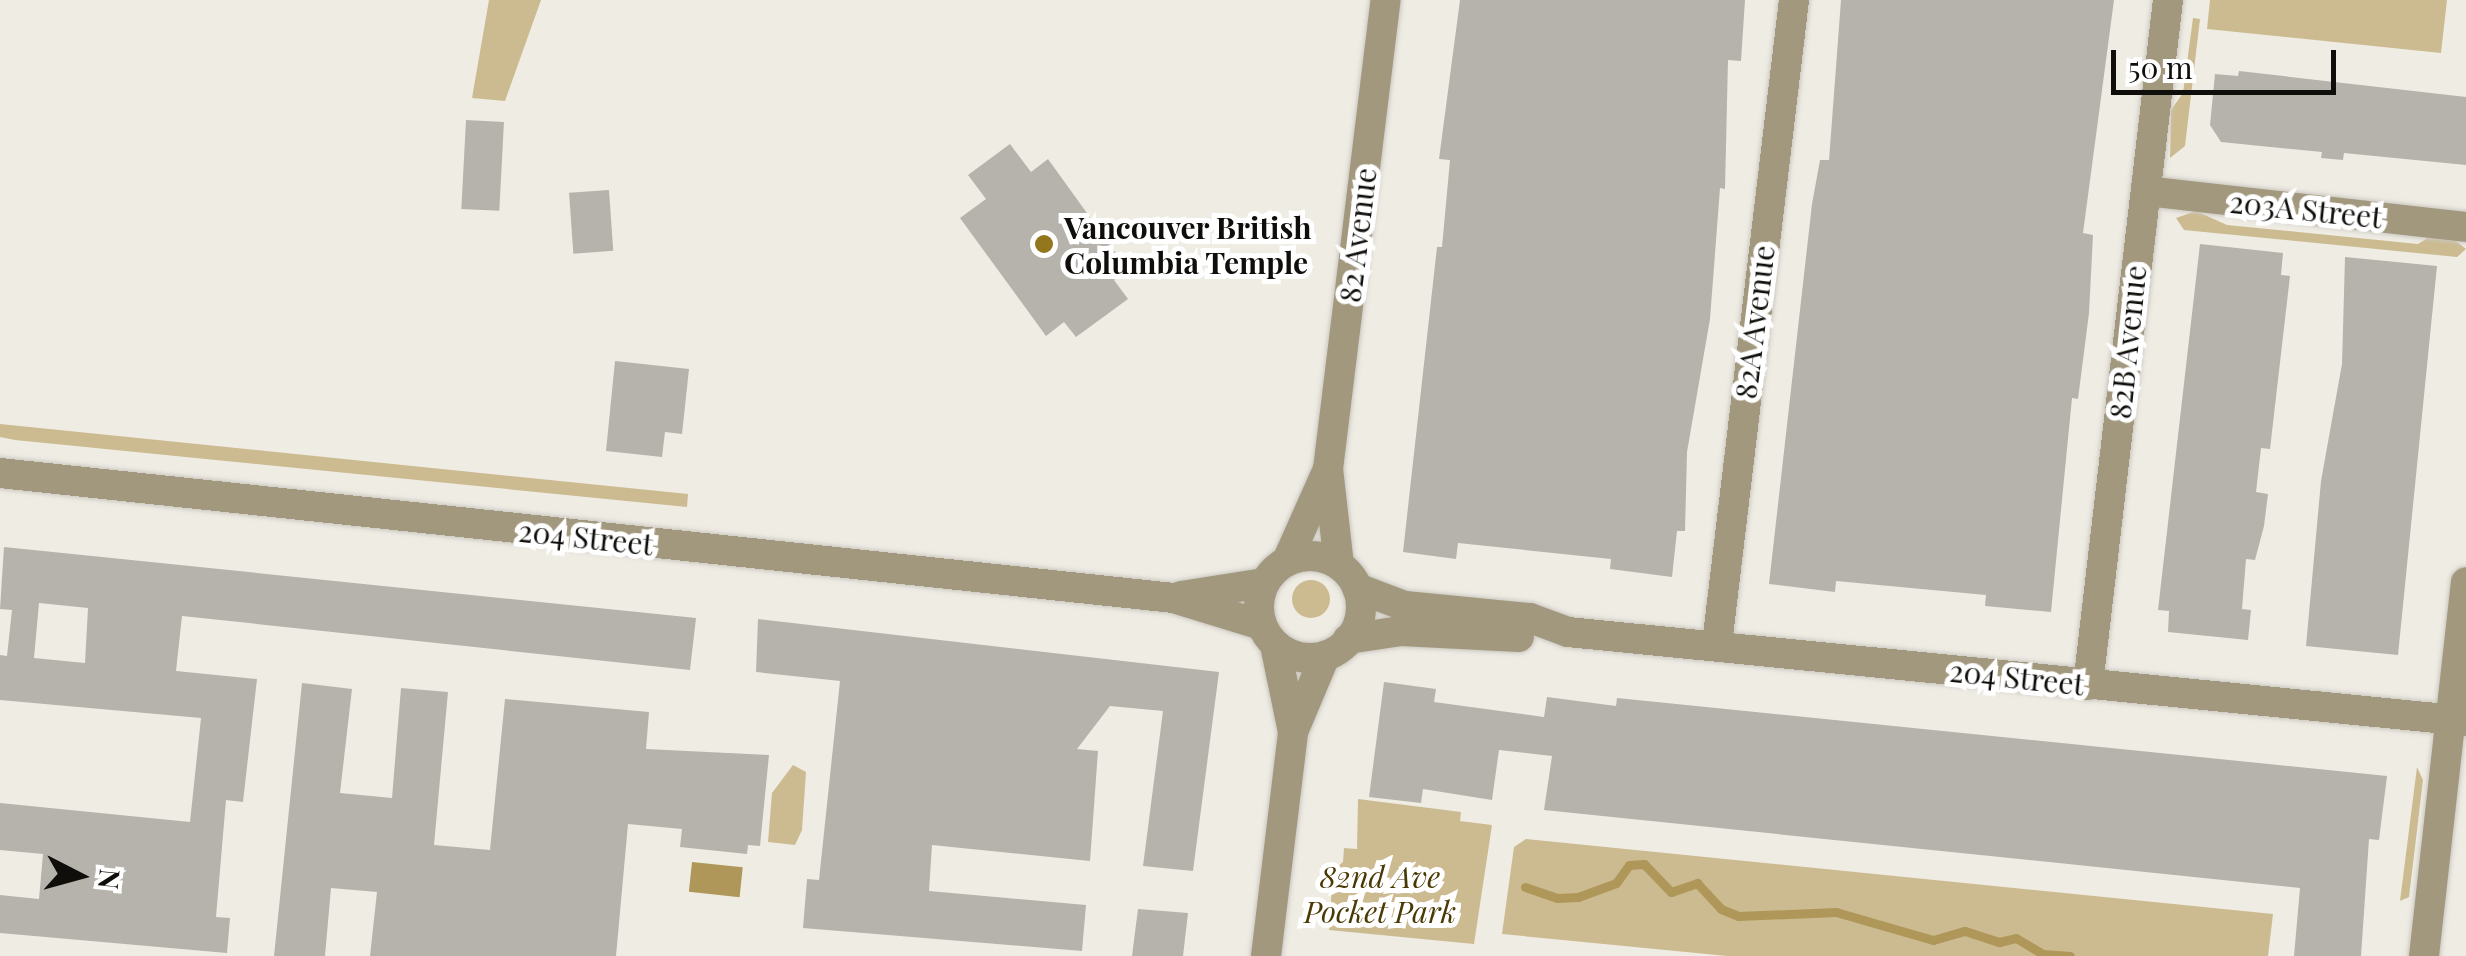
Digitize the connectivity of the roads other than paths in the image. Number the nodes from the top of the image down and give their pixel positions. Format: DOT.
graph roads {
  1 [pos="1386,0"];
  2 [pos="1794,0"];
  3 [pos="2168,0"];
  4 [pos="2146,192"];
  5 [pos="2466,227"];
  6 [pos="1328,469"];
  7 [pos="0,473"];
  8 [pos="1286,561"];
  9 [pos="1348,577"];
  10 [pos="2466,582"];
  11 [pos="1264,583"];
  12 [pos="1173,598"];
  13 [pos="1568,632"];
  14 [pos="1269,635"];
  15 [pos="1717,644"];
  16 [pos="1336,648"];
  17 [pos="2088,685"];
  18 [pos="2458,720"];
  19 [pos="1293,732"];
  20 [pos="1266,956"];
  21 [pos="2424,956"];
  1 -- 6 [label="street, 82 Avenue"];
  2 -- 15 [label="street, 82A Avenue"];
  3 -- 4 [label="street, 82B Avenue"];
  4 -- 5 [label="street, 203A Street"];
  4 -- 17 [label="street, 82B Avenue"];
  6 -- 8 [label="street, 82 Avenue"];
  6 -- 9 [label="street, 82 Avenue"];
  7 -- 12 [label="street, 204 Street"];
  8 -- 9 [label="street"];
  8 -- 11 [label="street"];
  9 -- 13 [label="street, 204 Street"];
  9 -- 16 [label="street"];
  10 -- 18 [label="street"];
  11 -- 12 [label="street, 204 Street"];
  11 -- 14 [label="street"];
  12 -- 14 [label="street, 204 Street"];
  13 -- 15 [label="street, 204 Street"];
  13 -- 16 [label="street, 204 Street"];
  14 -- 16 [label="street"];
  14 -- 19 [label="street"];
  15 -- 17 [label="street, 204 Street"];
  16 -- 19 [label="street"];
  17 -- 18 [label="street, 204 Street"];
  18 -- 21 [label="street"];
  19 -- 20 [label="street"];
}
